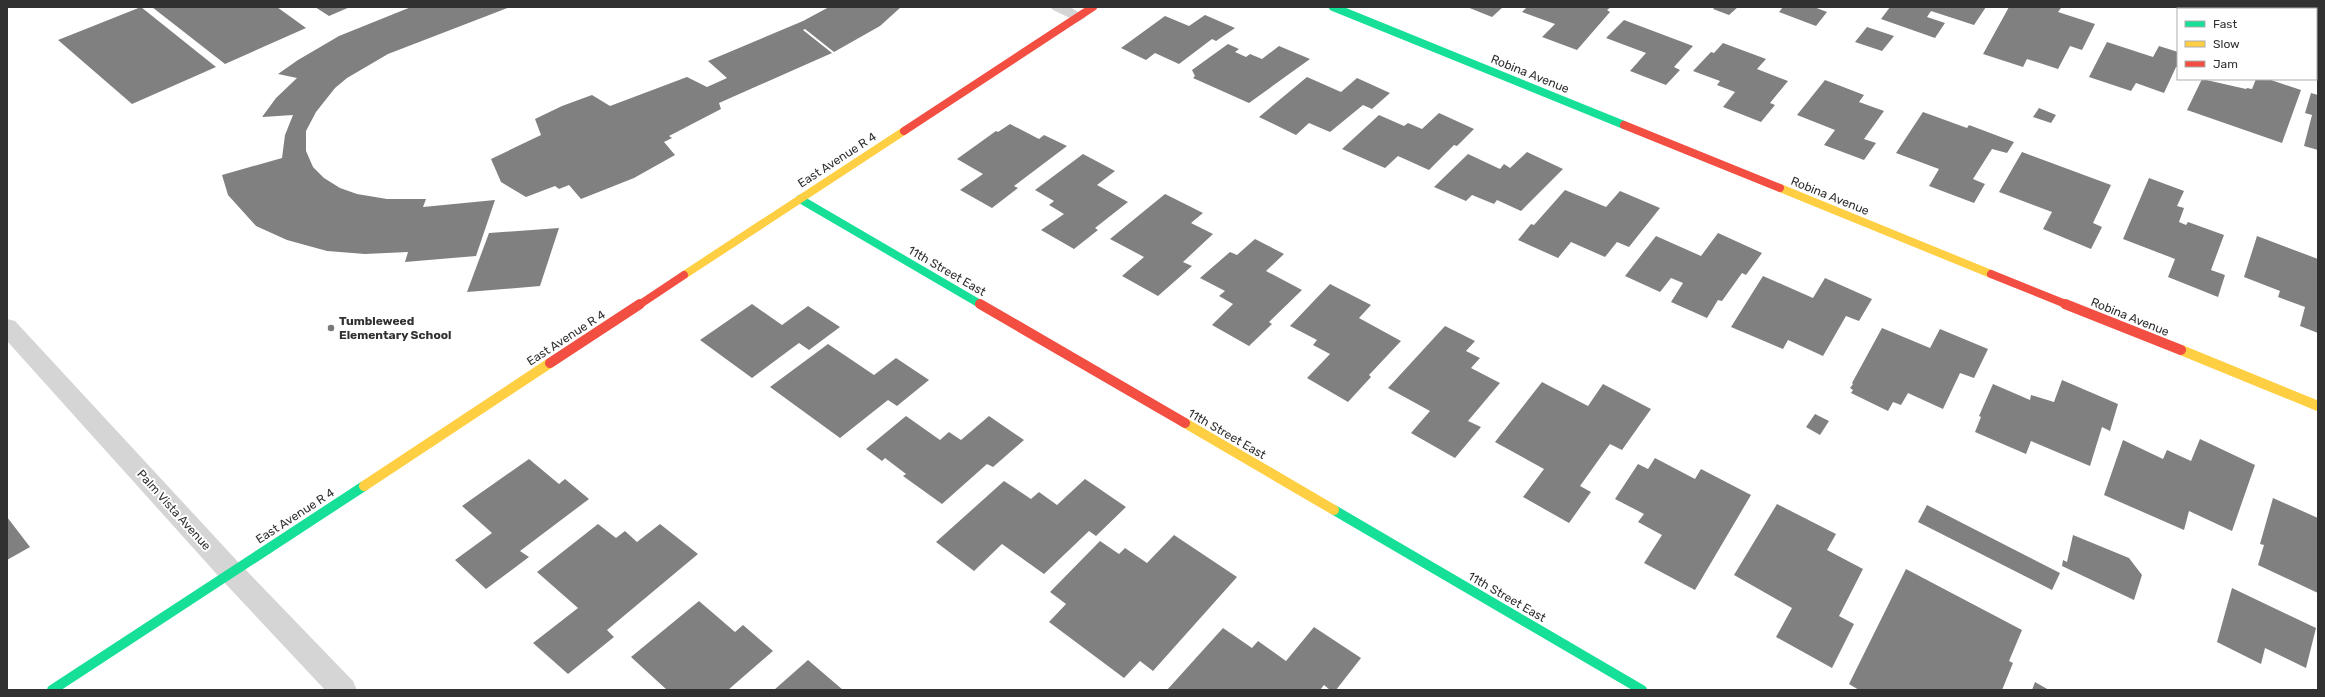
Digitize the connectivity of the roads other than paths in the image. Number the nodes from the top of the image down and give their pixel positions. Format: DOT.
graph roads {
  1 [pos="1058,7"];
  2 [pos="1093,7"];
  3 [pos="1333,7"];
  4 [pos="1078,17"];
  5 [pos="800,199"];
  6 [pos="7,327"];
  7 [pos="2318,406"];
  8 [pos="231,572"];
  9 [pos="52,690"];
  10 [pos="343,690"];
  11 [pos="1642,690"];
  1 -- 4 [label="lane"];
  2 -- 4 [label="street, East Avenue R 4"];
  3 -- 7 [label="street, Robina Avenue"];
  4 -- 5 [label="street, East Avenue R 4"];
  5 -- 8 [label="street, East Avenue R 4"];
  5 -- 11 [label="street, 11th Street East"];
  6 -- 8 [label="street, Palm Vista Avenue"];
  8 -- 9 [label="street, East Avenue R 4"];
  8 -- 10 [label="street, Palm Vista Avenue"];
}
